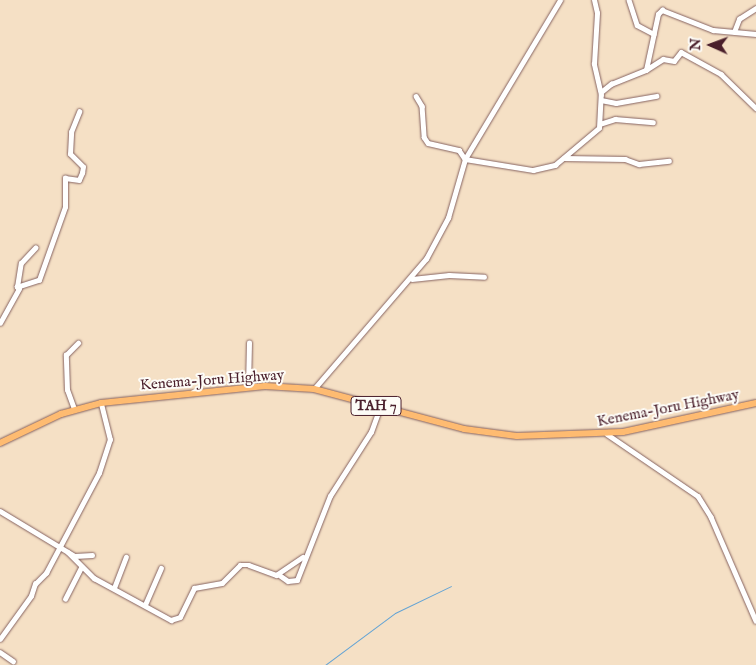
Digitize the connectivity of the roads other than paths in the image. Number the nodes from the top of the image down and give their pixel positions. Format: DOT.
graph roads {
  1 [pos="560,0"];
  2 [pos="594,0"];
  3 [pos="628,0"];
  4 [pos="756,8"];
  5 [pos="756,16"];
  6 [pos="734,32"];
  7 [pos="654,34"];
  8 [pos="756,34"];
  9 [pos="646,70"];
  10 [pos="601,92"];
  11 [pos="416,96"];
  12 [pos="656,96"];
  13 [pos="601,100"];
  14 [pos="756,108"];
  15 [pos="79,112"];
  16 [pos="652,122"];
  17 [pos="600,124"];
  18 [pos="564,158"];
  19 [pos="465,159"];
  20 [pos="669,161"];
  21 [pos="35,248"];
  22 [pos="484,276"];
  23 [pos="411,280"];
  24 [pos="17,287"];
  25 [pos="0,323"];
  26 [pos="78,343"];
  27 [pos="249,343"];
  28 [pos="248,387"];
  29 [pos="314,389"];
  30 [pos="101,403"];
  31 [pos="756,404"];
  32 [pos="380,407"];
  33 [pos="74,409"];
  34 [pos="607,434"];
  35 [pos="0,443"];
  36 [pos="0,510"];
  37 [pos="59,546"];
  38 [pos="68,552"];
  39 [pos="92,555"];
  40 [pos="126,557"];
  41 [pos="303,557"];
  42 [pos="81,567"];
  43 [pos="161,568"];
  44 [pos="278,574"];
  45 [pos="114,588"];
  46 [pos="65,599"];
  47 [pos="145,605"];
  48 [pos="756,620"];
  49 [pos="0,639"];
  50 [pos="0,652"];
  51 [pos="13,661"];
  1 -- 19 [label="street"];
  2 -- 10 [label="street"];
  3 -- 7 [label="street"];
  4 -- 5 [label="street"];
  4 -- 6 [label="street"];
  6 -- 7 [label="street"];
  6 -- 8 [label="street"];
  7 -- 9 [label="street"];
  9 -- 10 [label="street"];
  9 -- 14 [label="street"];
  10 -- 13 [label="street"];
  11 -- 19 [label="street"];
  12 -- 13 [label="street"];
  13 -- 17 [label="street"];
  15 -- 24 [label="street"];
  16 -- 17 [label="street"];
  17 -- 18 [label="street"];
  18 -- 19 [label="street"];
  18 -- 20 [label="street"];
  19 -- 23 [label="street"];
  21 -- 24 [label="street"];
  22 -- 23 [label="street"];
  23 -- 29 [label="street"];
  24 -- 25 [label="street"];
  26 -- 33 [label="street"];
  27 -- 28 [label="street"];
  28 -- 29 [label="highway, Kenema-Joru Highway / TAH 7"];
  28 -- 30 [label="highway, Kenema-Joru Highway / TAH 7"];
  29 -- 32 [label="highway, Kenema-Joru Highway / TAH 7"];
  30 -- 33 [label="highway, Kenema-Joru Highway / TAH 7"];
  30 -- 37 [label="street"];
  31 -- 34 [label="highway, Kenema-Joru Highway / TAH 7"];
  32 -- 34 [label="highway, Kenema-Joru Highway / TAH 7"];
  32 -- 41 [label="street"];
  33 -- 35 [label="highway, Kenema-Joru Highway / TAH 7"];
  34 -- 48 [label="street"];
  36 -- 37 [label="street"];
  37 -- 38 [label="street"];
  37 -- 49 [label="street"];
  38 -- 39 [label="street"];
  38 -- 42 [label="street"];
  40 -- 45 [label="street"];
  41 -- 44 [label="street"];
  41 -- 44 [label="street"];
  42 -- 45 [label="street"];
  42 -- 46 [label="street"];
  43 -- 47 [label="street"];
  44 -- 47 [label="street"];
  45 -- 47 [label="street"];
  50 -- 51 [label="street"];
}
